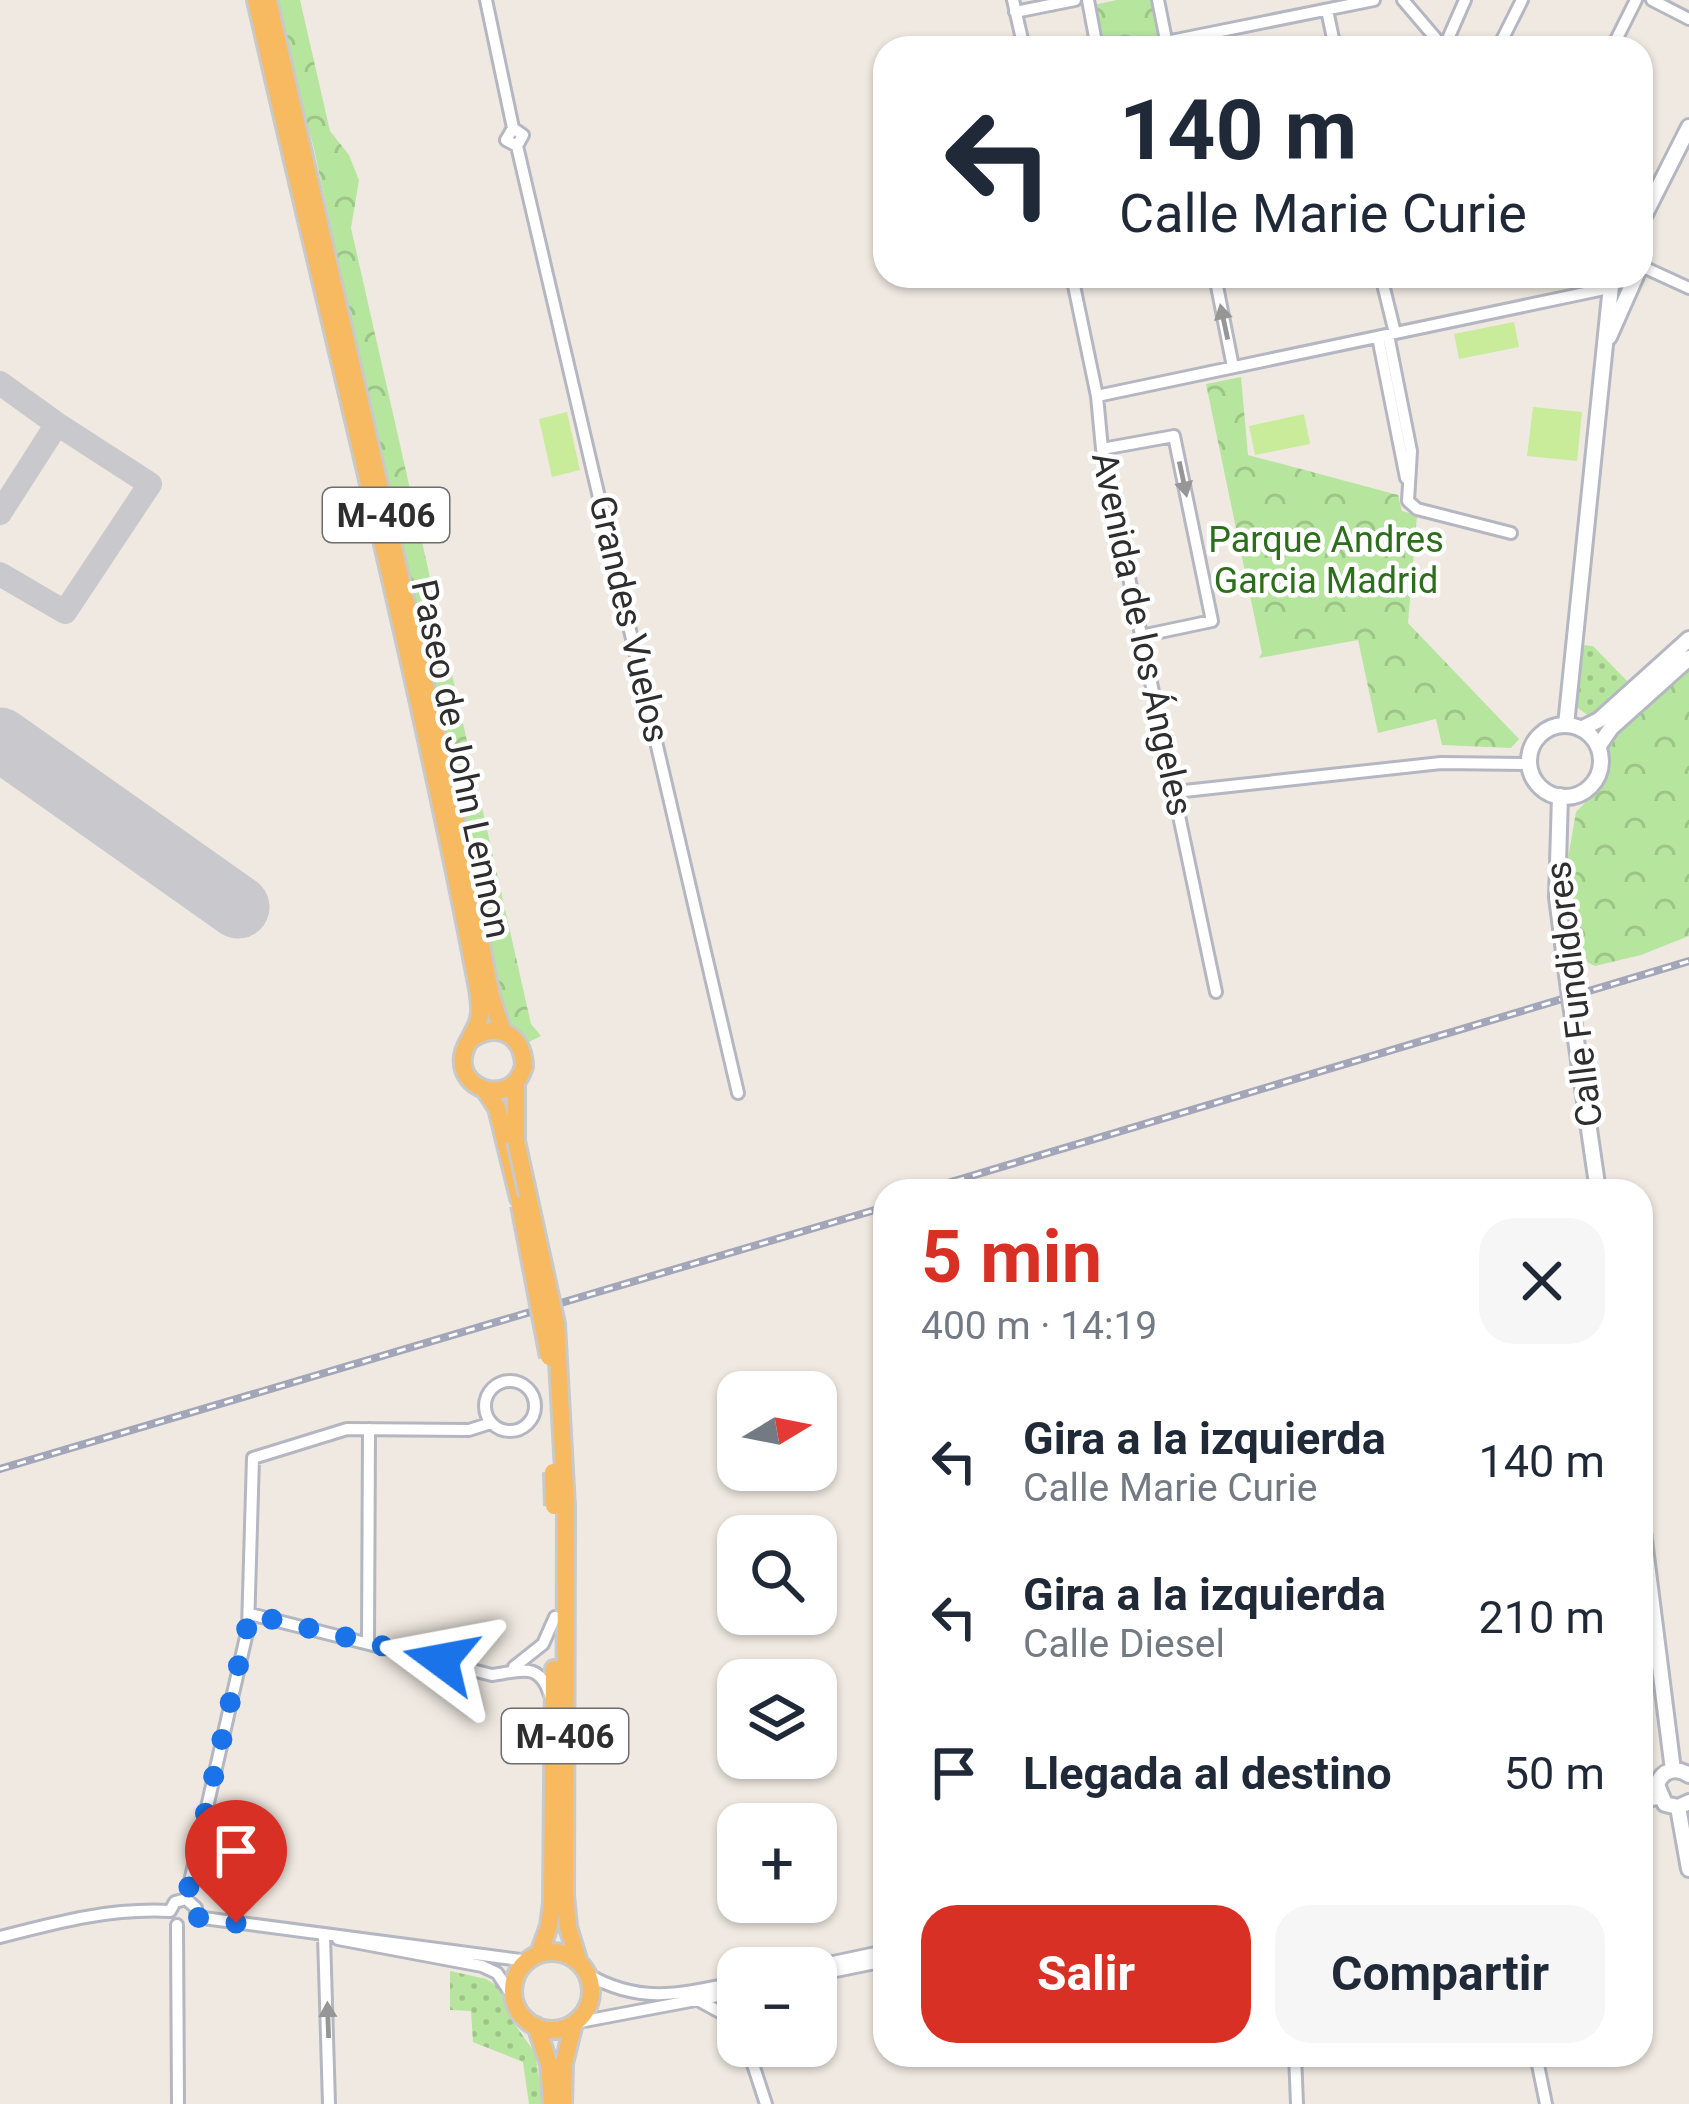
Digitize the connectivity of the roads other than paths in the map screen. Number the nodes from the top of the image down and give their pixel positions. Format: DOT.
graph roads {
  1 [pos="256,0"];
  2 [pos="268,0"];
  3 [pos="486,0"];
  4 [pos="1075,0"];
  5 [pos="1088,0"];
  6 [pos="1158,0"];
  7 [pos="1374,0"];
  8 [pos="1403,0"];
  9 [pos="1466,0"];
  10 [pos="1522,0"];
  11 [pos="1636,0"];
  12 [pos="1652,0"];
  13 [pos="1014,6"];
  14 [pos="1327,10"];
  15 [pos="1689,19"];
  16 [pos="1021,36"];
  17 [pos="1095,36"];
  18 [pos="1165,36"];
  19 [pos="1208,36"];
  20 [pos="1332,36"];
  21 [pos="1434,36"];
  22 [pos="1450,36"];
  23 [pos="1504,36"];
  24 [pos="1618,36"];
  25 [pos="1689,128"];
  26 [pos="1653,198"];
  27 [pos="1653,272"];
  28 [pos="1074,288"];
  29 [pos="1217,288"];
  30 [pos="1382,288"];
  31 [pos="1605,288"];
  32 [pos="1610,288"];
  33 [pos="1611,288"];
  34 [pos="1631,288"];
  35 [pos="1689,288"];
  36 [pos="1624,303"];
  37 [pos="1387,335"];
  38 [pos="1604,349"];
  39 [pos="1233,368"];
  40 [pos="1097,396"];
  41 [pos="1102,449"];
  42 [pos="1511,532"];
  43 [pos="1141,636"];
  44 [pos="1689,639"];
  45 [pos="1689,658"];
  46 [pos="1574,727"];
  47 [pos="1598,747"];
  48 [pos="1529,764"];
  49 [pos="1175,792"];
  50 [pos="1560,796"];
  51 [pos="1216,992"];
  52 [pos="502,1030"];
  53 [pos="470,1040"];
  54 [pos="516,1082"];
  55 [pos="485,1090"];
  56 [pos="738,1093"];
  57 [pos="511,1141"];
  58 [pos="1596,1179"];
  59 [pos="491,1423"];
  60 [pos="369,1429"];
  61 [pos="560,1506"];
  62 [pos="250,1614"];
  63 [pos="1653,1614"];
  64 [pos="555,1616"];
  65 [pos="368,1643"];
  66 [pos="507,1673"];
  67 [pos="553,1704"];
  68 [pos="1672,1770"];
  69 [pos="1689,1775"];
  70 [pos="1653,1791"];
  71 [pos="1683,1804"];
  72 [pos="1689,1869"];
  73 [pos="186,1900"];
  74 [pos="170,1911"];
  75 [pos="196,1917"];
  76 [pos="178,1925"];
  77 [pos="0,1937"];
  78 [pos="330,1937"];
  79 [pos="873,1954"];
  80 [pos="533,1958"];
  81 [pos="837,1962"];
  82 [pos="873,1963"];
  83 [pos="583,1968"];
  84 [pos="837,1971"];
  85 [pos="717,1989"];
  86 [pos="717,1992"];
  87 [pos="695,1998"];
  88 [pos="514,2000"];
  89 [pos="717,2009"];
  90 [pos="574,2024"];
  91 [pos="536,2026"];
  92 [pos="754,2067"];
  93 [pos="1296,2067"];
  94 [pos="1538,2067"];
  95 [pos="178,2104"];
  96 [pos="329,2104"];
  97 [pos="552,2104"];
  98 [pos="563,2104"];
  99 [pos="766,2104"];
  100 [pos="1298,2104"];
  101 [pos="1546,2104"];
  1 -- 53 [label="highway, Paseo de John Lennon / M-406"];
  2 -- 52 [label="highway, Paseo de John Lennon / M-406"];
  3 -- 56 [label="street, Grandes Vuelos"];
  4 -- 13 [label="street"];
  5 -- 17 [label="street"];
  6 -- 18 [label="street"];
  7 -- 14 [label="street"];
  8 -- 21 [label="street"];
  9 -- 22 [label="street"];
  10 -- 23 [label="street"];
  11 -- 24 [label="street"];
  12 -- 15 [label="street"];
  13 -- 16 [label="street"];
  14 -- 19 [label="street"];
  14 -- 20 [label="street"];
  25 -- 26 [label="street"];
  27 -- 35 [label="street"];
  28 -- 40 [label="street, Avenida de los Ángeles"];
  39 -- 29 [label="street, one-way"];
  30 -- 37 [label="street"];
  31 -- 37 [label="street"];
  32 -- 38 [label="street"];
  33 -- 36 [label="street"];
  34 -- 36 [label="street"];
  36 -- 38 [label="street"];
  37 -- 39 [label="street"];
  37 -- 42 [label="street"];
  38 -- 46 [label="street"];
  39 -- 40 [label="street"];
  40 -- 41 [label="street, Avenida de los Ángeles"];
  41 -- 43 [label="street, Avenida de los Ángeles"];
  41 -- 43 [label="street, one-way"];
  43 -- 49 [label="street, Avenida de los Ángeles"];
  44 -- 46 [label="street"];
  45 -- 47 [label="street"];
  46 -- 47 [label="street"];
  46 -- 48 [label="street"];
  47 -- 50 [label="street"];
  48 -- 49 [label="street"];
  48 -- 50 [label="street"];
  49 -- 51 [label="street, Avenida de los Ángeles"];
  50 -- 58 [label="street, Calle Fundidores, bridge"];
  52 -- 53 [label="highway"];
  52 -- 54 [label="highway, M-406"];
  53 -- 55 [label="highway, M-406"];
  54 -- 55 [label="highway"];
  54 -- 57 [label="highway, M-406"];
  55 -- 57 [label="highway, M-406"];
  57 -- 61 [label="highway, M-406, bridge"];
  59 -- 59 [label="street"];
  59 -- 60 [label="street"];
  60 -- 62 [label="street"];
  60 -- 65 [label="street"];
  61 -- 64 [label="highway, M-406"];
  61 -- 83 [label="highway, M-406"];
  62 -- 65 [label="street"];
  62 -- 73 [label="street"];
  63 -- 68 [label="street"];
  64 -- 66 [label="street"];
  64 -- 67 [label="highway, M-406"];
  65 -- 66 [label="street"];
  66 -- 67 [label="street"];
  67 -- 80 [label="highway, M-406"];
  68 -- 69 [label="street"];
  68 -- 70 [label="street"];
  70 -- 71 [label="street"];
  71 -- 72 [label="street"];
  73 -- 74 [label="street"];
  73 -- 75 [label="street"];
  74 -- 76 [label="street"];
  74 -- 77 [label="street"];
  75 -- 76 [label="street"];
  75 -- 78 [label="street"];
  76 -- 95 [label="street"];
  78 -- 80 [label="street"];
  78 -- 88 [label="street"];
  96 -- 78 [label="street, one-way"];
  79 -- 81 [label="street"];
  80 -- 83 [label="highway"];
  80 -- 88 [label="highway, M-406"];
  82 -- 84 [label="street"];
  83 -- 85 [label="street"];
  83 -- 90 [label="highway, M-406"];
  86 -- 87 [label="street"];
  87 -- 89 [label="street"];
  87 -- 90 [label="street"];
  88 -- 91 [label="highway"];
  90 -- 91 [label="highway"];
  90 -- 98 [label="highway, M-406"];
  91 -- 97 [label="highway"];
  92 -- 99 [label="street"];
  93 -- 100 [label="street"];
  94 -- 101 [label="street"];
}
